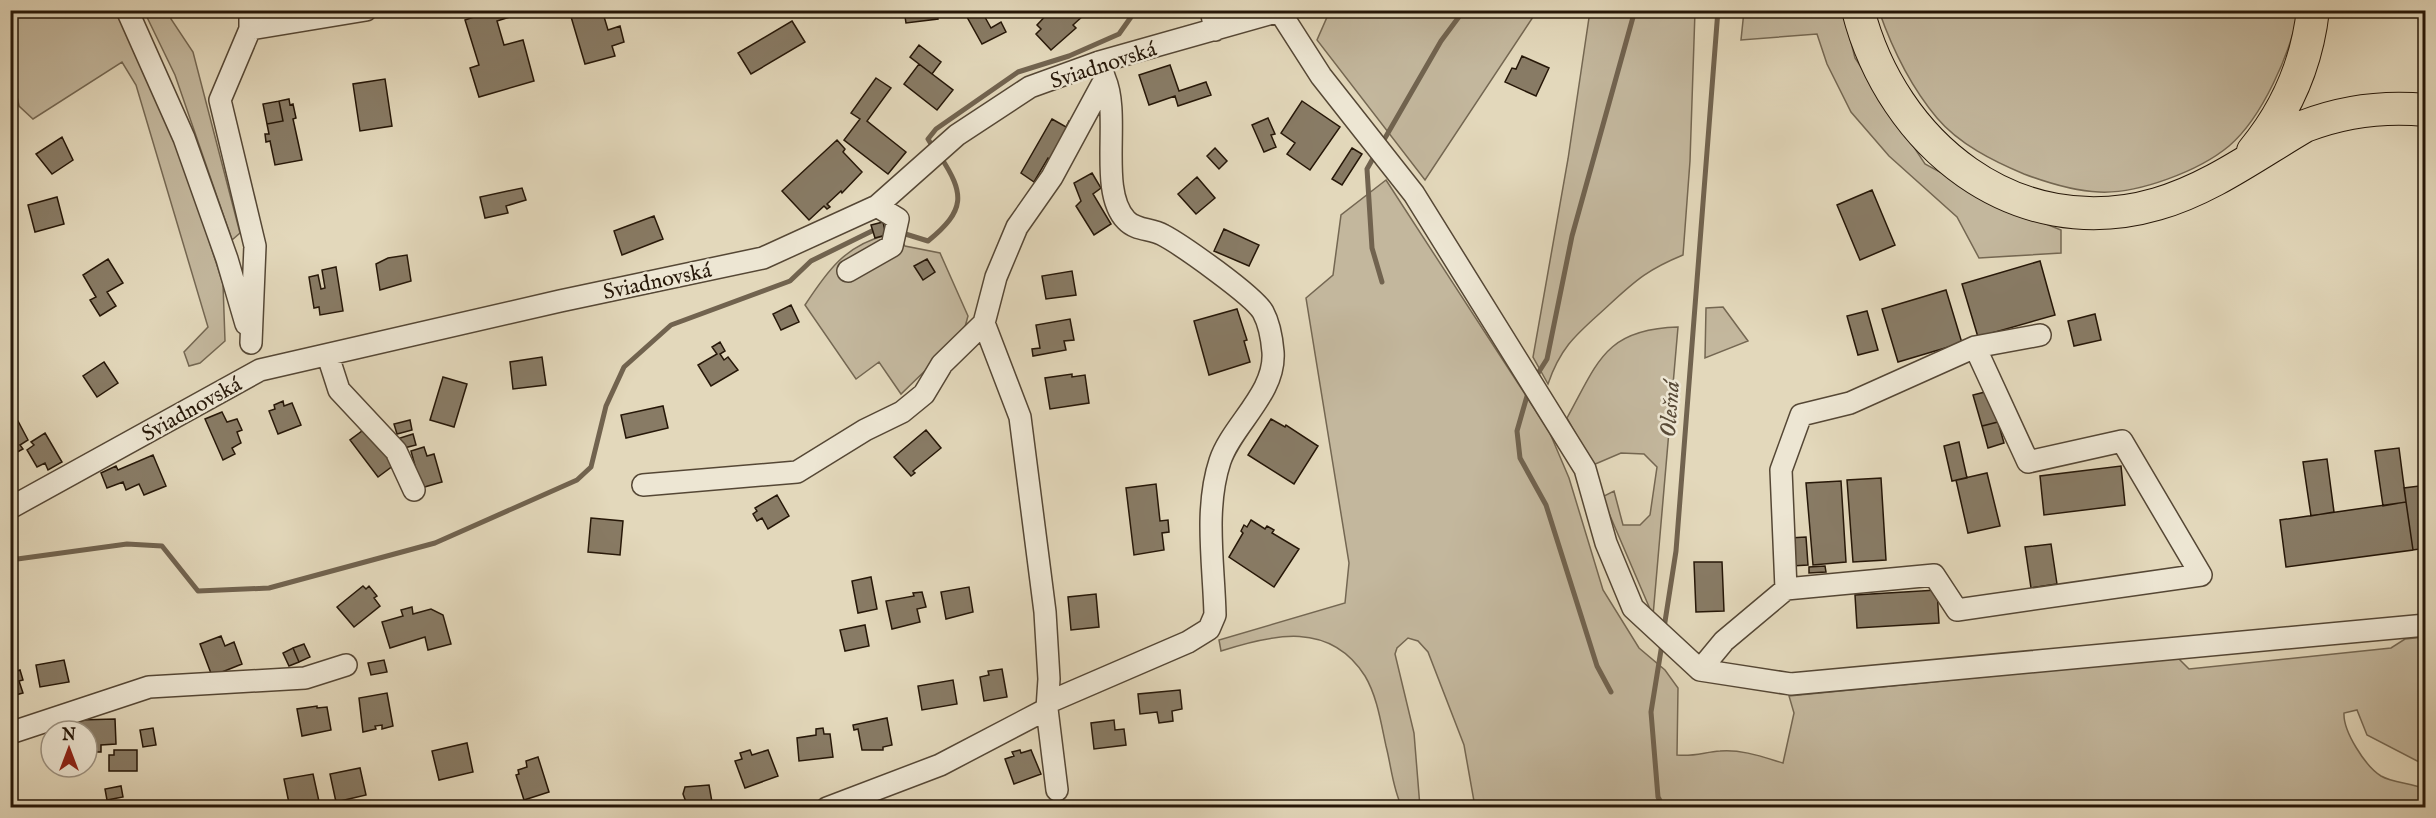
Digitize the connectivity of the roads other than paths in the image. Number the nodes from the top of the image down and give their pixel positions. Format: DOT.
graph roads {
  1 [pos="128,10"];
  2 [pos="366,10"];
  3 [pos="1858,10"];
  4 [pos="2313,10"];
  5 [pos="1282,11"];
  6 [pos="250,20"];
  7 [pos="1213,20"];
  8 [pos="1102,70"];
  9 [pos="2426,110"];
  10 [pos="2245,161"];
  11 [pos="876,206"];
  12 [pos="848,271"];
  13 [pos="984,323"];
  14 [pos="2040,335"];
  15 [pos="251,343"];
  16 [pos="1975,347"];
  17 [pos="328,356"];
  18 [pos="260,370"];
  19 [pos="643,485"];
  20 [pos="414,490"];
  21 [pos="10,508"];
  22 [pos="1786,588"];
  23 [pos="2426,625"];
  24 [pos="346,665"];
  25 [pos="1700,670"];
  26 [pos="1048,705"];
  27 [pos="10,733"];
  28 [pos="1057,790"];
  29 [pos="827,807"];
  1 -- 15 [label="street"];
  2 -- 6 [label="street"];
  3 -- 10 [label="highway"];
  4 -- 10 [label="highway"];
  5 -- 7 [label="street, Sviadnovská"];
  5 -- 25 [label="street"];
  6 -- 15 [label="street"];
  7 -- 8 [label="street, Sviadnovská"];
  8 -- 11 [label="street, Sviadnovská"];
  8 -- 13 [label="street"];
  8 -- 26 [label="street"];
  9 -- 10 [label="highway"];
  11 -- 12 [label="street"];
  11 -- 17 [label="street, Sviadnovská"];
  13 -- 19 [label="street"];
  13 -- 26 [label="street"];
  14 -- 16 [label="street"];
  15 -- 18 [label="street"];
  16 -- 22 [label="street"];
  16 -- 22 [label="street"];
  17 -- 18 [label="street, Sviadnovská"];
  17 -- 20 [label="street"];
  18 -- 21 [label="street, Sviadnovská"];
  22 -- 25 [label="street"];
  23 -- 25 [label="street"];
  24 -- 27 [label="street"];
  26 -- 28 [label="street"];
  26 -- 29 [label="street"];
}
